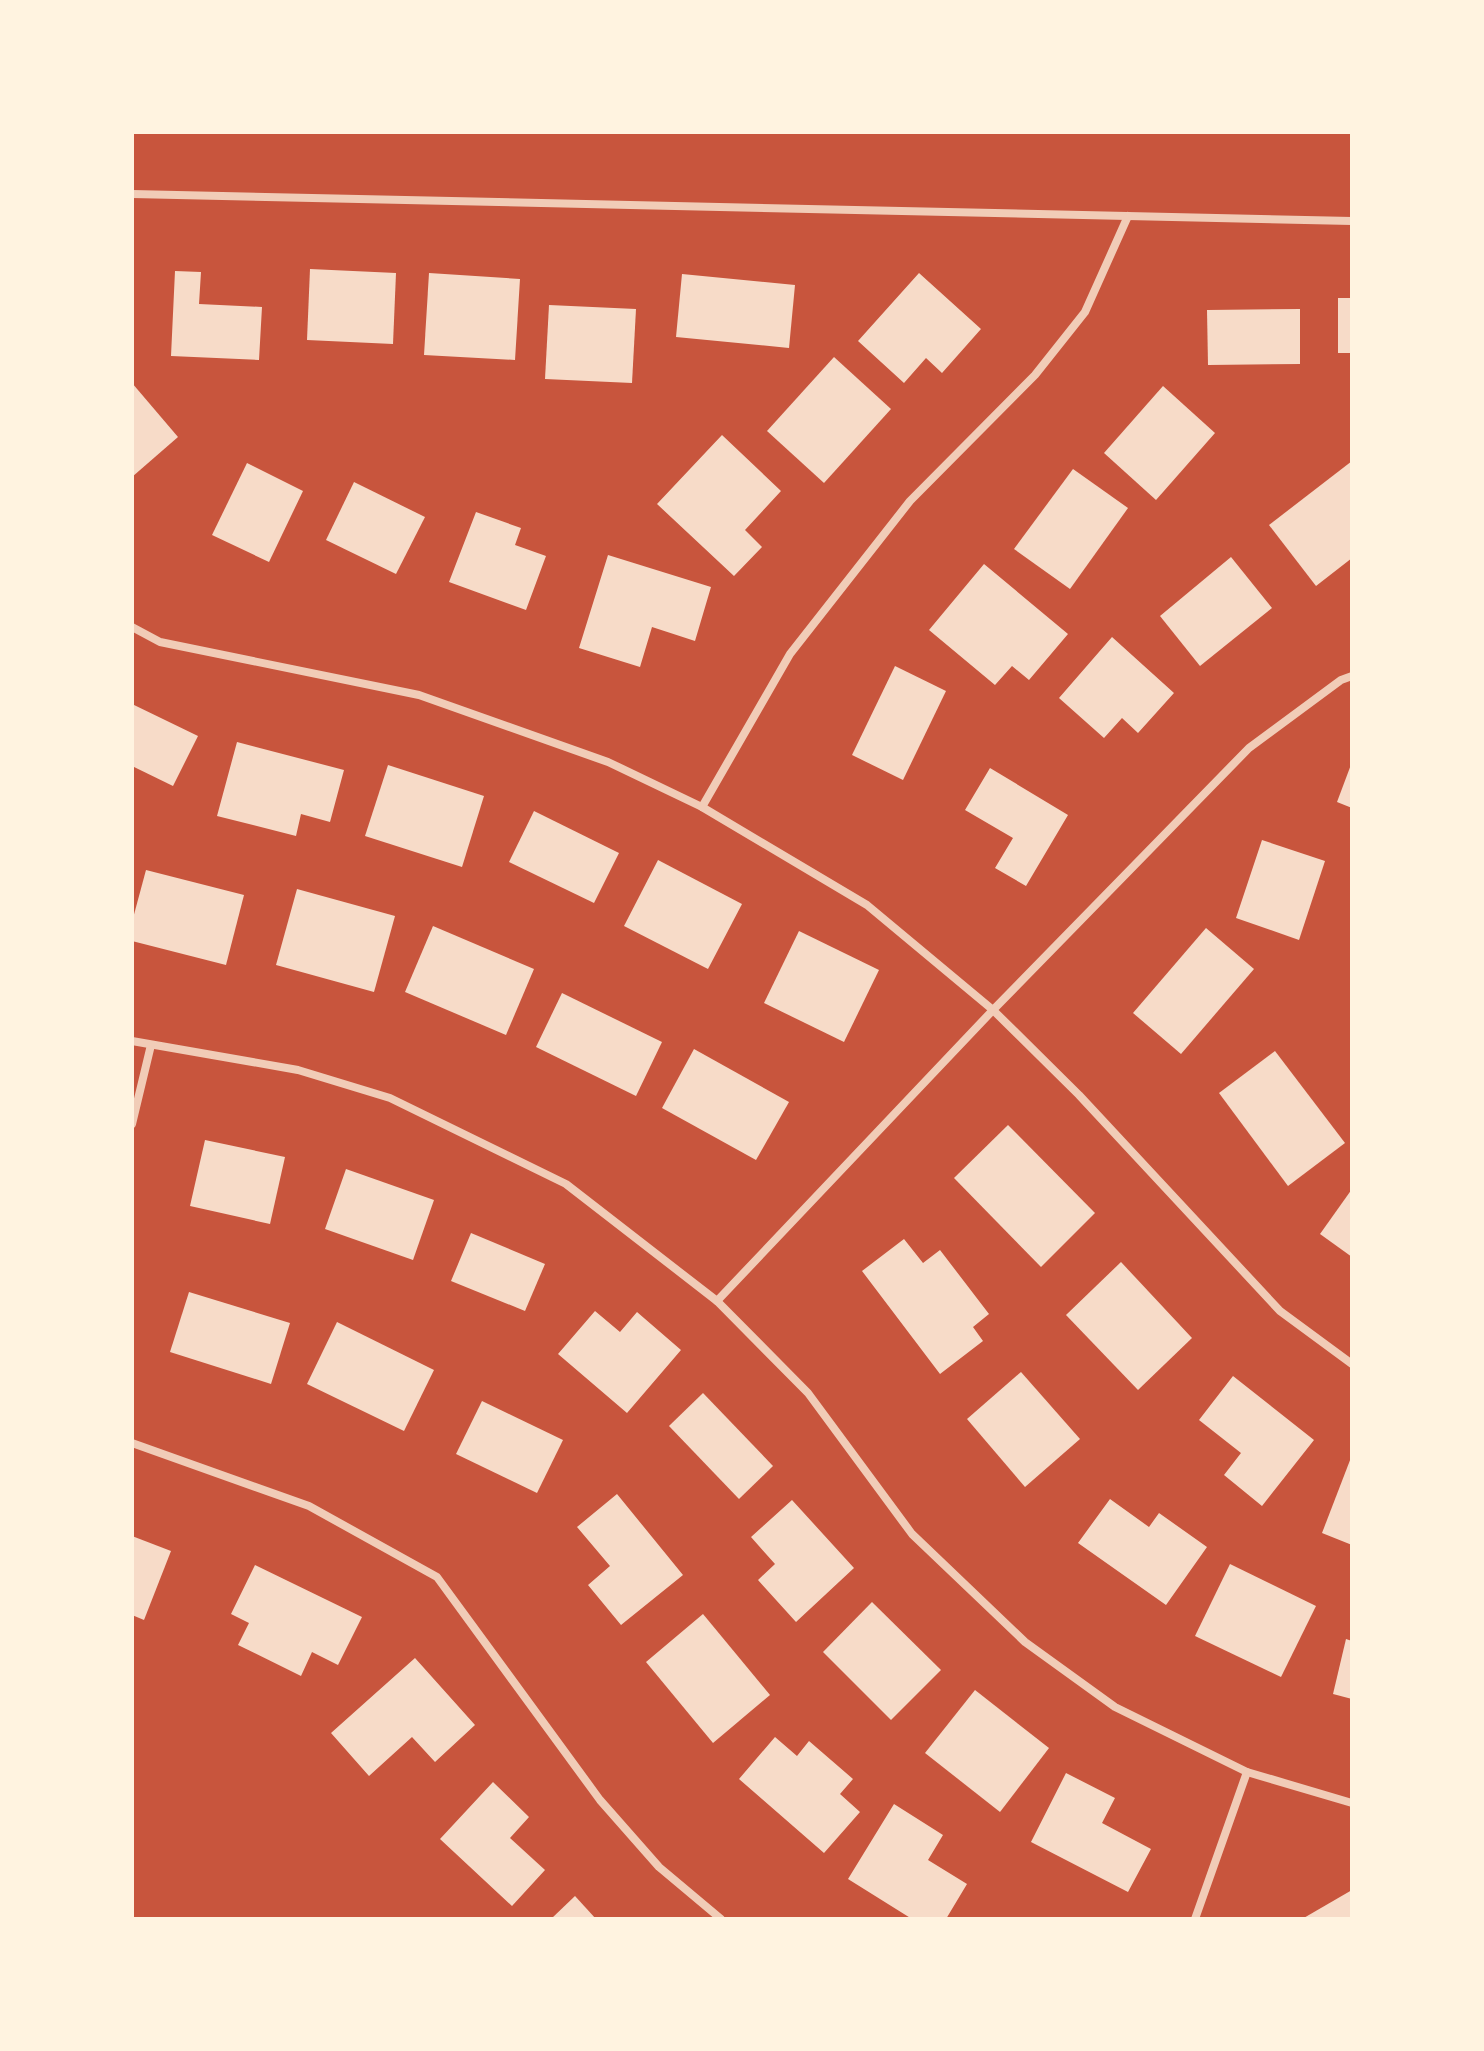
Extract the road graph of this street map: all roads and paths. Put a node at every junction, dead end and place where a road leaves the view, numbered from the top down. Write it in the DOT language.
graph roads {
  1 [pos="132,194"];
  2 [pos="1128,216"];
  3 [pos="1352,221"];
  4 [pos="132,627"];
  5 [pos="1352,676"];
  6 [pos="702,807"];
  7 [pos="993,1010"];
  8 [pos="132,1041"];
  9 [pos="151,1045"];
  10 [pos="132,1124"];
  11 [pos="717,1301"];
  12 [pos="1352,1364"];
  13 [pos="132,1443"];
  14 [pos="1247,1772"];
  15 [pos="1352,1803"];
  16 [pos="721,1919"];
  17 [pos="1195,1919"];
  1 -- 2 [label="street"];
  2 -- 3 [label="street"];
  2 -- 6 [label="street"];
  4 -- 6 [label="street"];
  5 -- 7 [label="street"];
  6 -- 7 [label="street"];
  7 -- 11 [label="street"];
  7 -- 12 [label="street"];
  8 -- 9 [label="street"];
  9 -- 10 [label="street"];
  9 -- 11 [label="street"];
  11 -- 14 [label="street"];
  13 -- 16 [label="street"];
  14 -- 15 [label="street"];
  14 -- 17 [label="street"];
}
